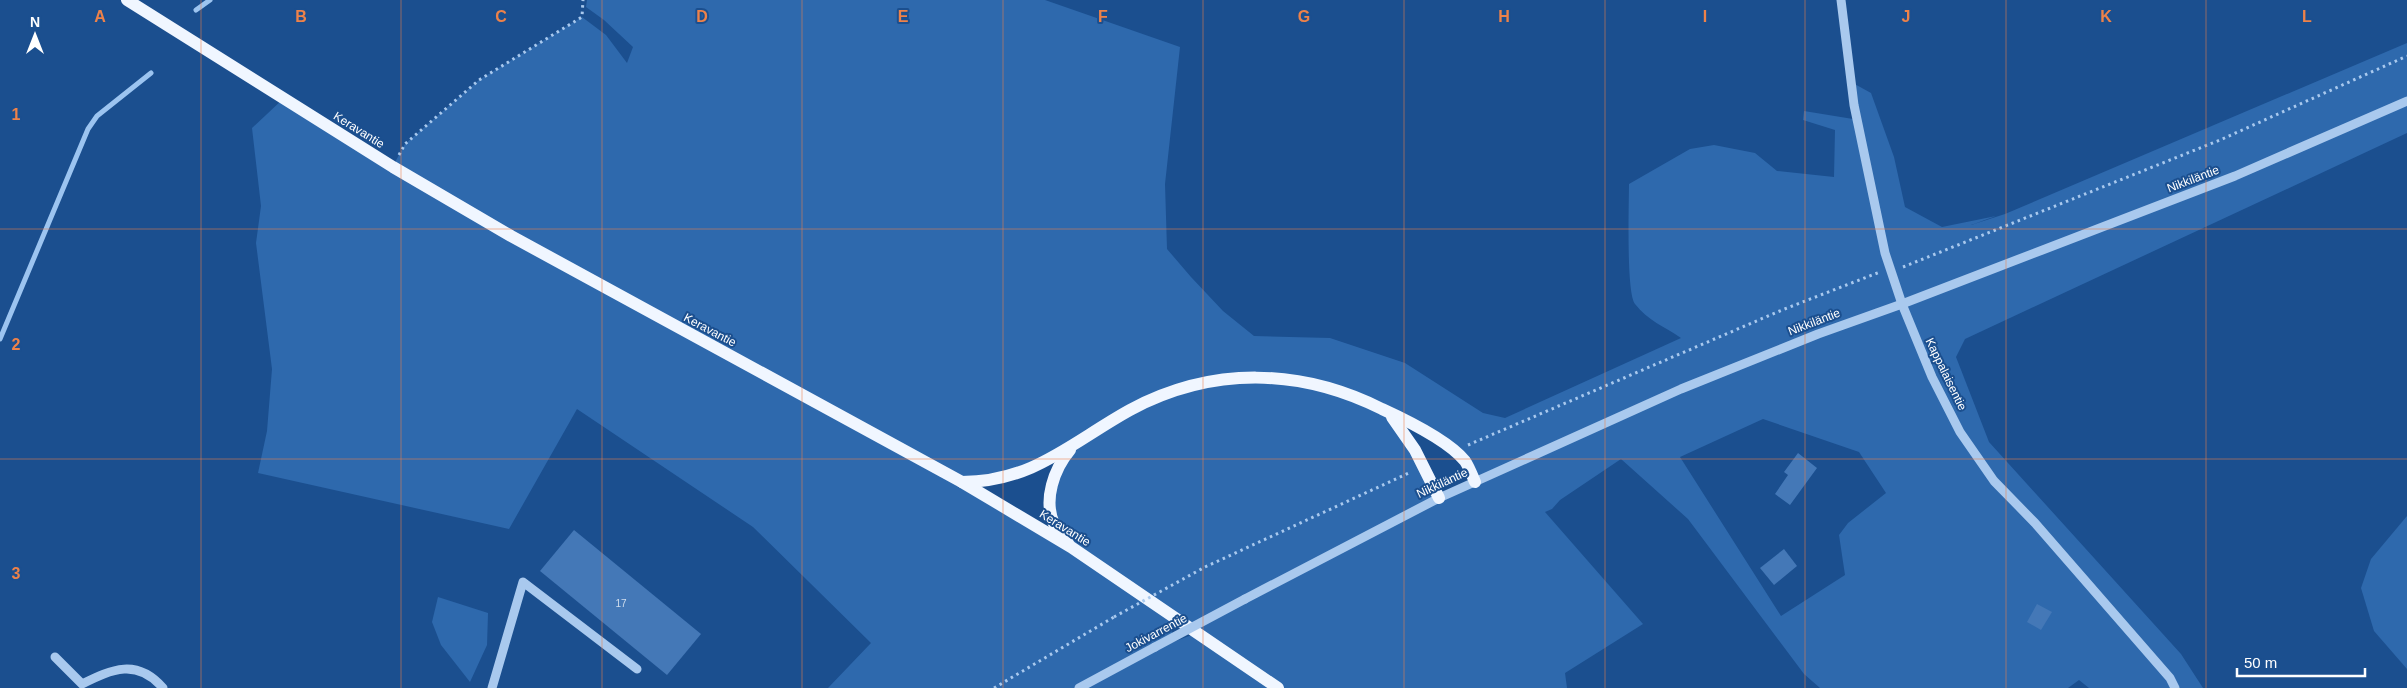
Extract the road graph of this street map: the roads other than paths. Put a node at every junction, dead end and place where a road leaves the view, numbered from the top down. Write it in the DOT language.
graph roads {
  1 [pos="126,0"];
  2 [pos="1841,0"];
  3 [pos="2407,101"];
  4 [pos="1902,304"];
  5 [pos="1387,411"];
  6 [pos="1074,445"];
  7 [pos="962,482"];
  8 [pos="1475,482"];
  9 [pos="1439,498"];
  10 [pos="1071,547"];
  11 [pos="1245,599"];
  12 [pos="55,657"];
  13 [pos="637,669"];
  14 [pos="162,688"];
  15 [pos="492,688"];
  16 [pos="1079,688"];
  17 [pos="1278,688"];
  18 [pos="2175,688"];
  1 -- 7 [label="main road, Keravantie"];
  2 -- 4 [label="street, Kappalaisentie"];
  3 -- 4 [label="street, Nikkiläntie"];
  4 -- 8 [label="street, Nikkiläntie"];
  4 -- 18 [label="street, Kappalaisentie"];
  5 -- 6 [label="main road"];
  5 -- 8 [label="main road"];
  5 -- 9 [label="main road"];
  6 -- 7 [label="main road"];
  6 -- 10 [label="main road"];
  7 -- 10 [label="main road, Keravantie"];
  8 -- 9 [label="street, Nikkiläntie"];
  9 -- 11 [label="street, Nikkiläntie"];
  10 -- 17 [label="main road, Keravantie"];
  11 -- 16 [label="street, Jokivarrentie, bridge"];
  12 -- 14 [label="street"];
  13 -- 15 [label="street"];
}
